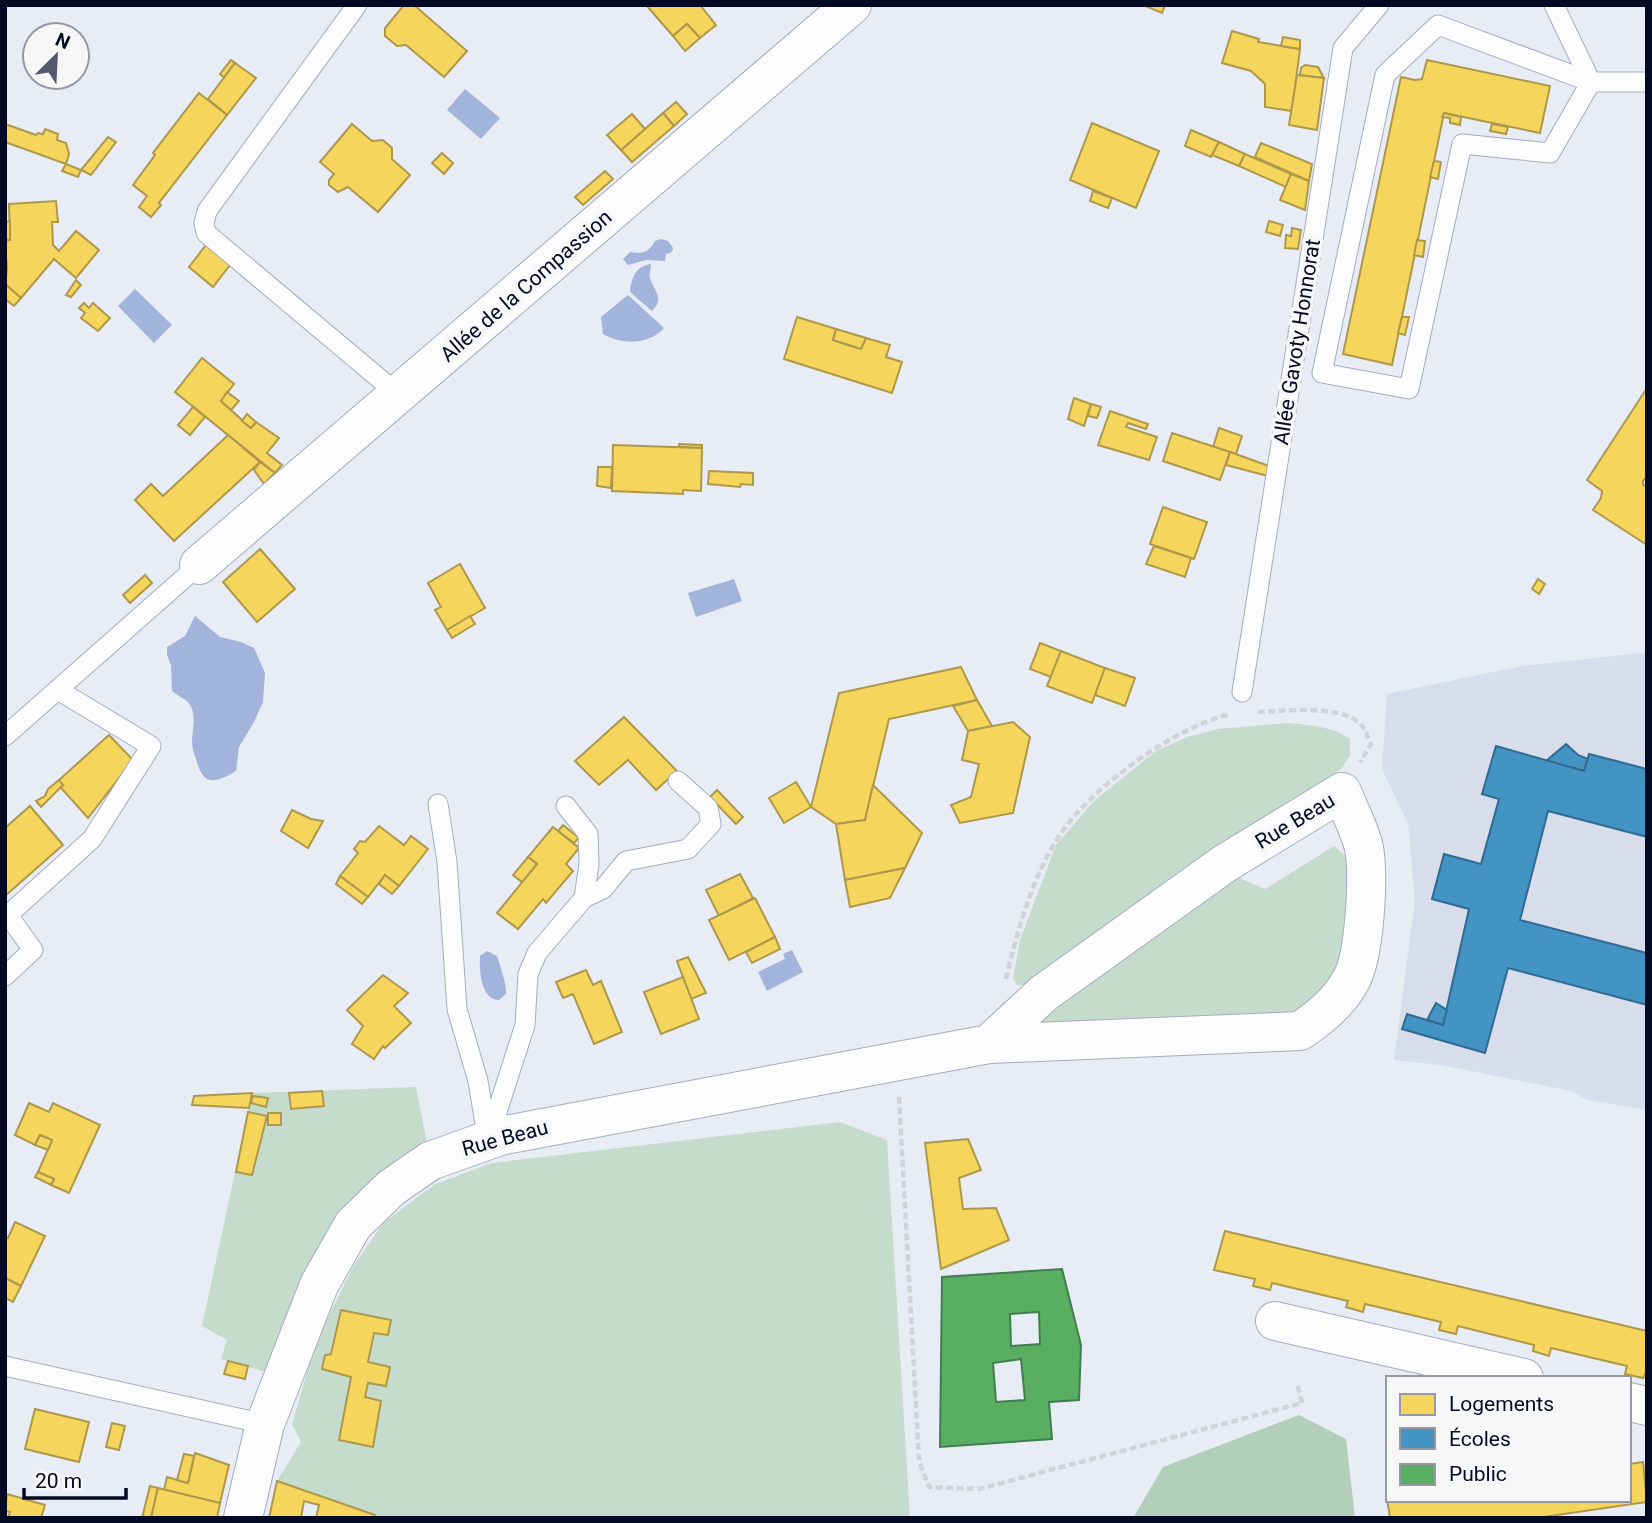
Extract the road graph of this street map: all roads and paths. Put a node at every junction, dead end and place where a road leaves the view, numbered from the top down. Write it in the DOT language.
graph roads {
  1 [pos="357,5"];
  2 [pos="852,5"];
  3 [pos="1379,5"];
  4 [pos="1554,5"];
  5 [pos="1591,82"];
  6 [pos="1647,82"];
  7 [pos="399,396"];
  8 [pos="199,565"];
  9 [pos="58,690"];
  10 [pos="1242,692"];
  11 [pos="1245,712"];
  12 [pos="1231,713"];
  13 [pos="5,736"];
  14 [pos="678,781"];
  15 [pos="1342,792"];
  16 [pos="438,804"];
  17 [pos="566,806"];
  18 [pos="584,898"];
  19 [pos="5,976"];
  20 [pos="1003,989"];
  21 [pos="989,1044"];
  22 [pos="897,1060"];
  23 [pos="488,1140"];
  24 [pos="1275,1321"];
  25 [pos="5,1366"];
  26 [pos="1515,1376"];
  27 [pos="1297,1383"];
  28 [pos="265,1424"];
  29 [pos="243,1518"];
  1 -- 7 [label="lane"];
  2 -- 7 [label="street, Allée de la Compassion"];
  3 -- 10 [label="lane, Allée Gavoty Honnorat"];
  4 -- 5 [label="lane"];
  5 -- 5 [label="lane"];
  5 -- 6 [label="lane"];
  7 -- 8 [label="street, Allée de la Compassion"];
  8 -- 9 [label="lane"];
  9 -- 13 [label="lane"];
  9 -- 19 [label="lane"];
  11 -- 15 [label="path"];
  12 -- 20 [label="path"];
  14 -- 18 [label="lane"];
  15 -- 21 [label="street, Rue Beau"];
  15 -- 21 [label="street, Rue Beau"];
  16 -- 23 [label="lane"];
  17 -- 18 [label="lane"];
  18 -- 23 [label="lane"];
  21 -- 22 [label="street, Rue Beau"];
  22 -- 23 [label="street, Rue Beau"];
  22 -- 27 [label="path"];
  23 -- 28 [label="street, Rue Beau"];
  24 -- 26 [label="street"];
  25 -- 28 [label="lane"];
  28 -- 29 [label="street, Rue Beau"];
}
